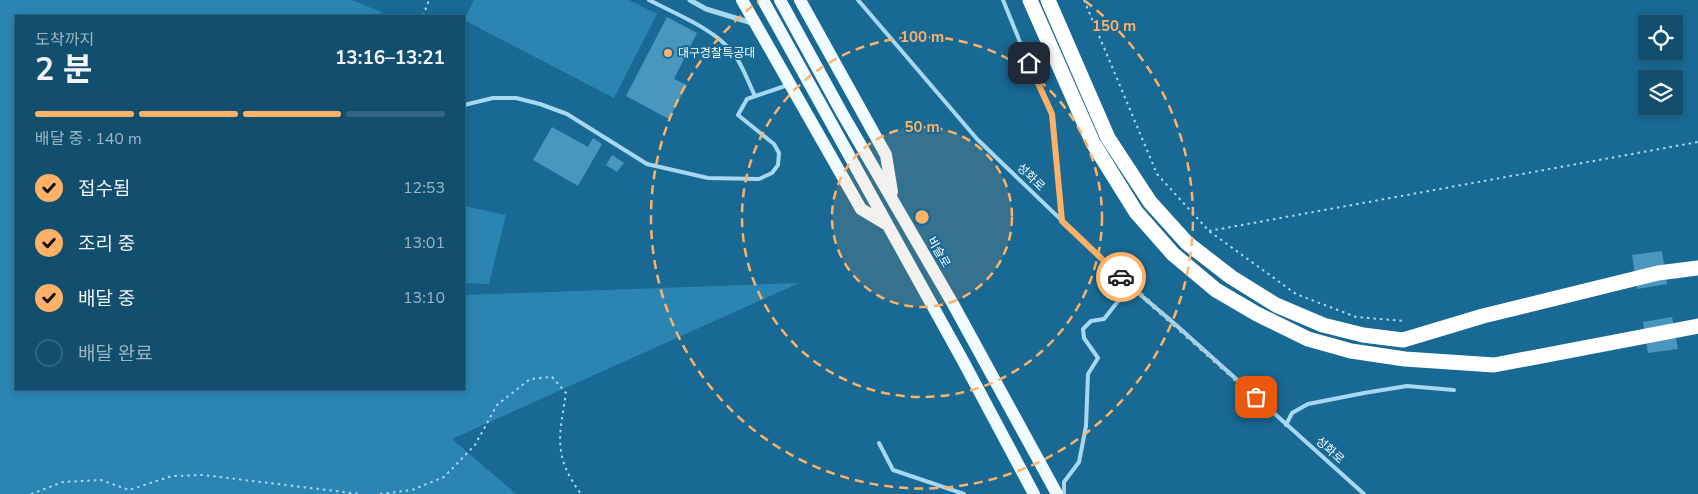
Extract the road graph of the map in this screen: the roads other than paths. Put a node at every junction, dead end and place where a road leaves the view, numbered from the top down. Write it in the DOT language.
graph roads {
  1 [pos="649,0"];
  2 [pos="690,0"];
  3 [pos="742,0"];
  4 [pos="763,0"];
  5 [pos="780,0"];
  6 [pos="800,0"];
  7 [pos="858,0"];
  8 [pos="1003,0"];
  9 [pos="1030,0"];
  10 [pos="1048,0"];
  11 [pos="755,24"];
  12 [pos="790,84"];
  13 [pos="755,96"];
  14 [pos="465,105"];
  15 [pos="893,199"];
  16 [pos="1062,221"];
  17 [pos="888,226"];
  18 [pos="1698,268"];
  19 [pos="1130,286"];
  20 [pos="1698,326"];
  21 [pos="1454,390"];
  22 [pos="1286,425"];
  23 [pos="879,443"];
  24 [pos="964,494"];
  25 [pos="1034,494"];
  26 [pos="1057,494"];
  27 [pos="1064,494"];
  28 [pos="1364,494"];
  1 -- 13 [label="lane"];
  2 -- 11 [label="street"];
  3 -- 11 [label="main road"];
  4 -- 17 [label="main road"];
  5 -- 15 [label="main road, 비슬로"];
  6 -- 15 [label="main road"];
  7 -- 16 [label="lane, 성화로"];
  8 -- 16 [label="lane"];
  9 -- 20 [label="highway"];
  10 -- 18 [label="highway"];
  11 -- 12 [label="main road"];
  12 -- 13 [label="lane"];
  12 -- 17 [label="main road"];
  13 -- 14 [label="lane"];
  15 -- 26 [label="main road, 비슬로"];
  16 -- 19 [label="lane, 성화로"];
  17 -- 25 [label="main road"];
  19 -- 22 [label="lane, 성화로"];
  19 -- 27 [label="lane"];
  21 -- 22 [label="lane"];
  22 -- 28 [label="lane, 성화로"];
  23 -- 24 [label="lane"];
}
